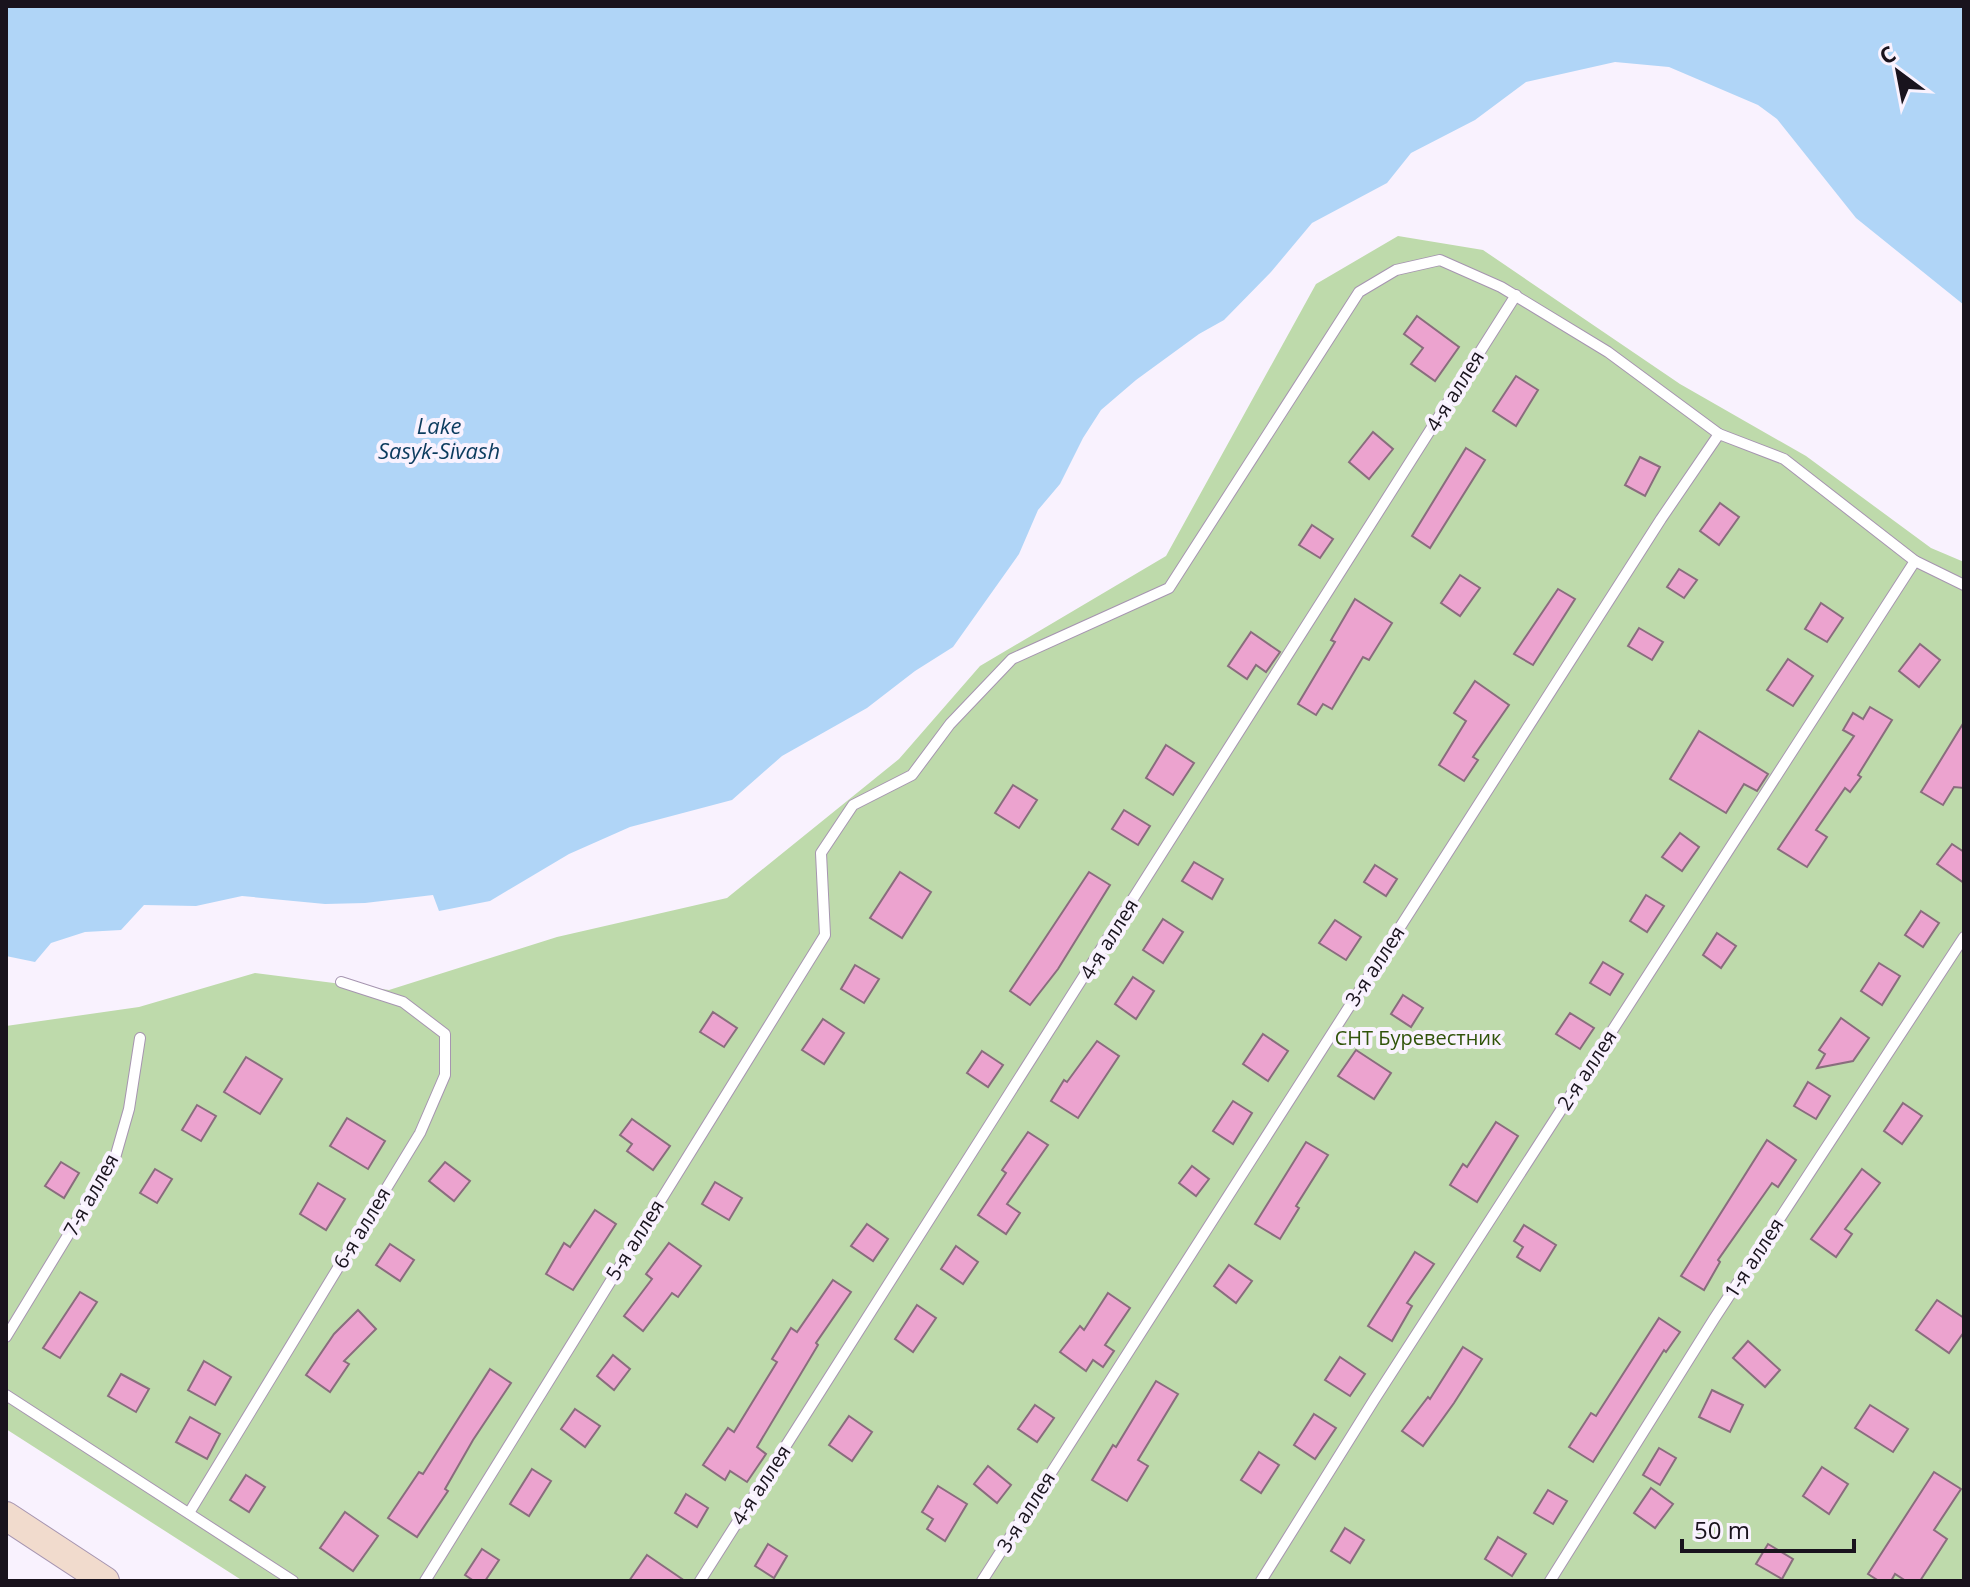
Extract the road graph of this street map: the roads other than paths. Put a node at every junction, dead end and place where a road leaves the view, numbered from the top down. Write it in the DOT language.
graph roads {
  1 [pos="1516,295"];
  2 [pos="1719,434"];
  3 [pos="1915,561"];
  4 [pos="1964,585"];
  5 [pos="1964,937"];
  6 [pos="341,982"];
  7 [pos="140,1038"];
  8 [pos="6,1337"];
  9 [pos="6,1395"];
  10 [pos="189,1513"];
  11 [pos="6,1516"];
  12 [pos="105,1581"];
  13 [pos="293,1581"];
  14 [pos="425,1581"];
  15 [pos="700,1581"];
  16 [pos="982,1581"];
  17 [pos="1261,1581"];
  18 [pos="1550,1581"];
  1 -- 2 [label="lane, 5-я аллея"];
  1 -- 14 [label="lane, 5-я аллея"];
  1 -- 15 [label="lane, 4-я аллея"];
  2 -- 3 [label="lane, 5-я аллея"];
  2 -- 16 [label="lane, 3-я аллея"];
  3 -- 4 [label="lane, 5-я аллея"];
  3 -- 17 [label="lane, 2-я аллея"];
  5 -- 18 [label="lane, 1-я аллея"];
  6 -- 10 [label="lane, 6-я аллея"];
  7 -- 8 [label="lane, 7-я аллея"];
  9 -- 10 [label="lane"];
  10 -- 13 [label="lane"];
  11 -- 12 [label="main road"];
}
